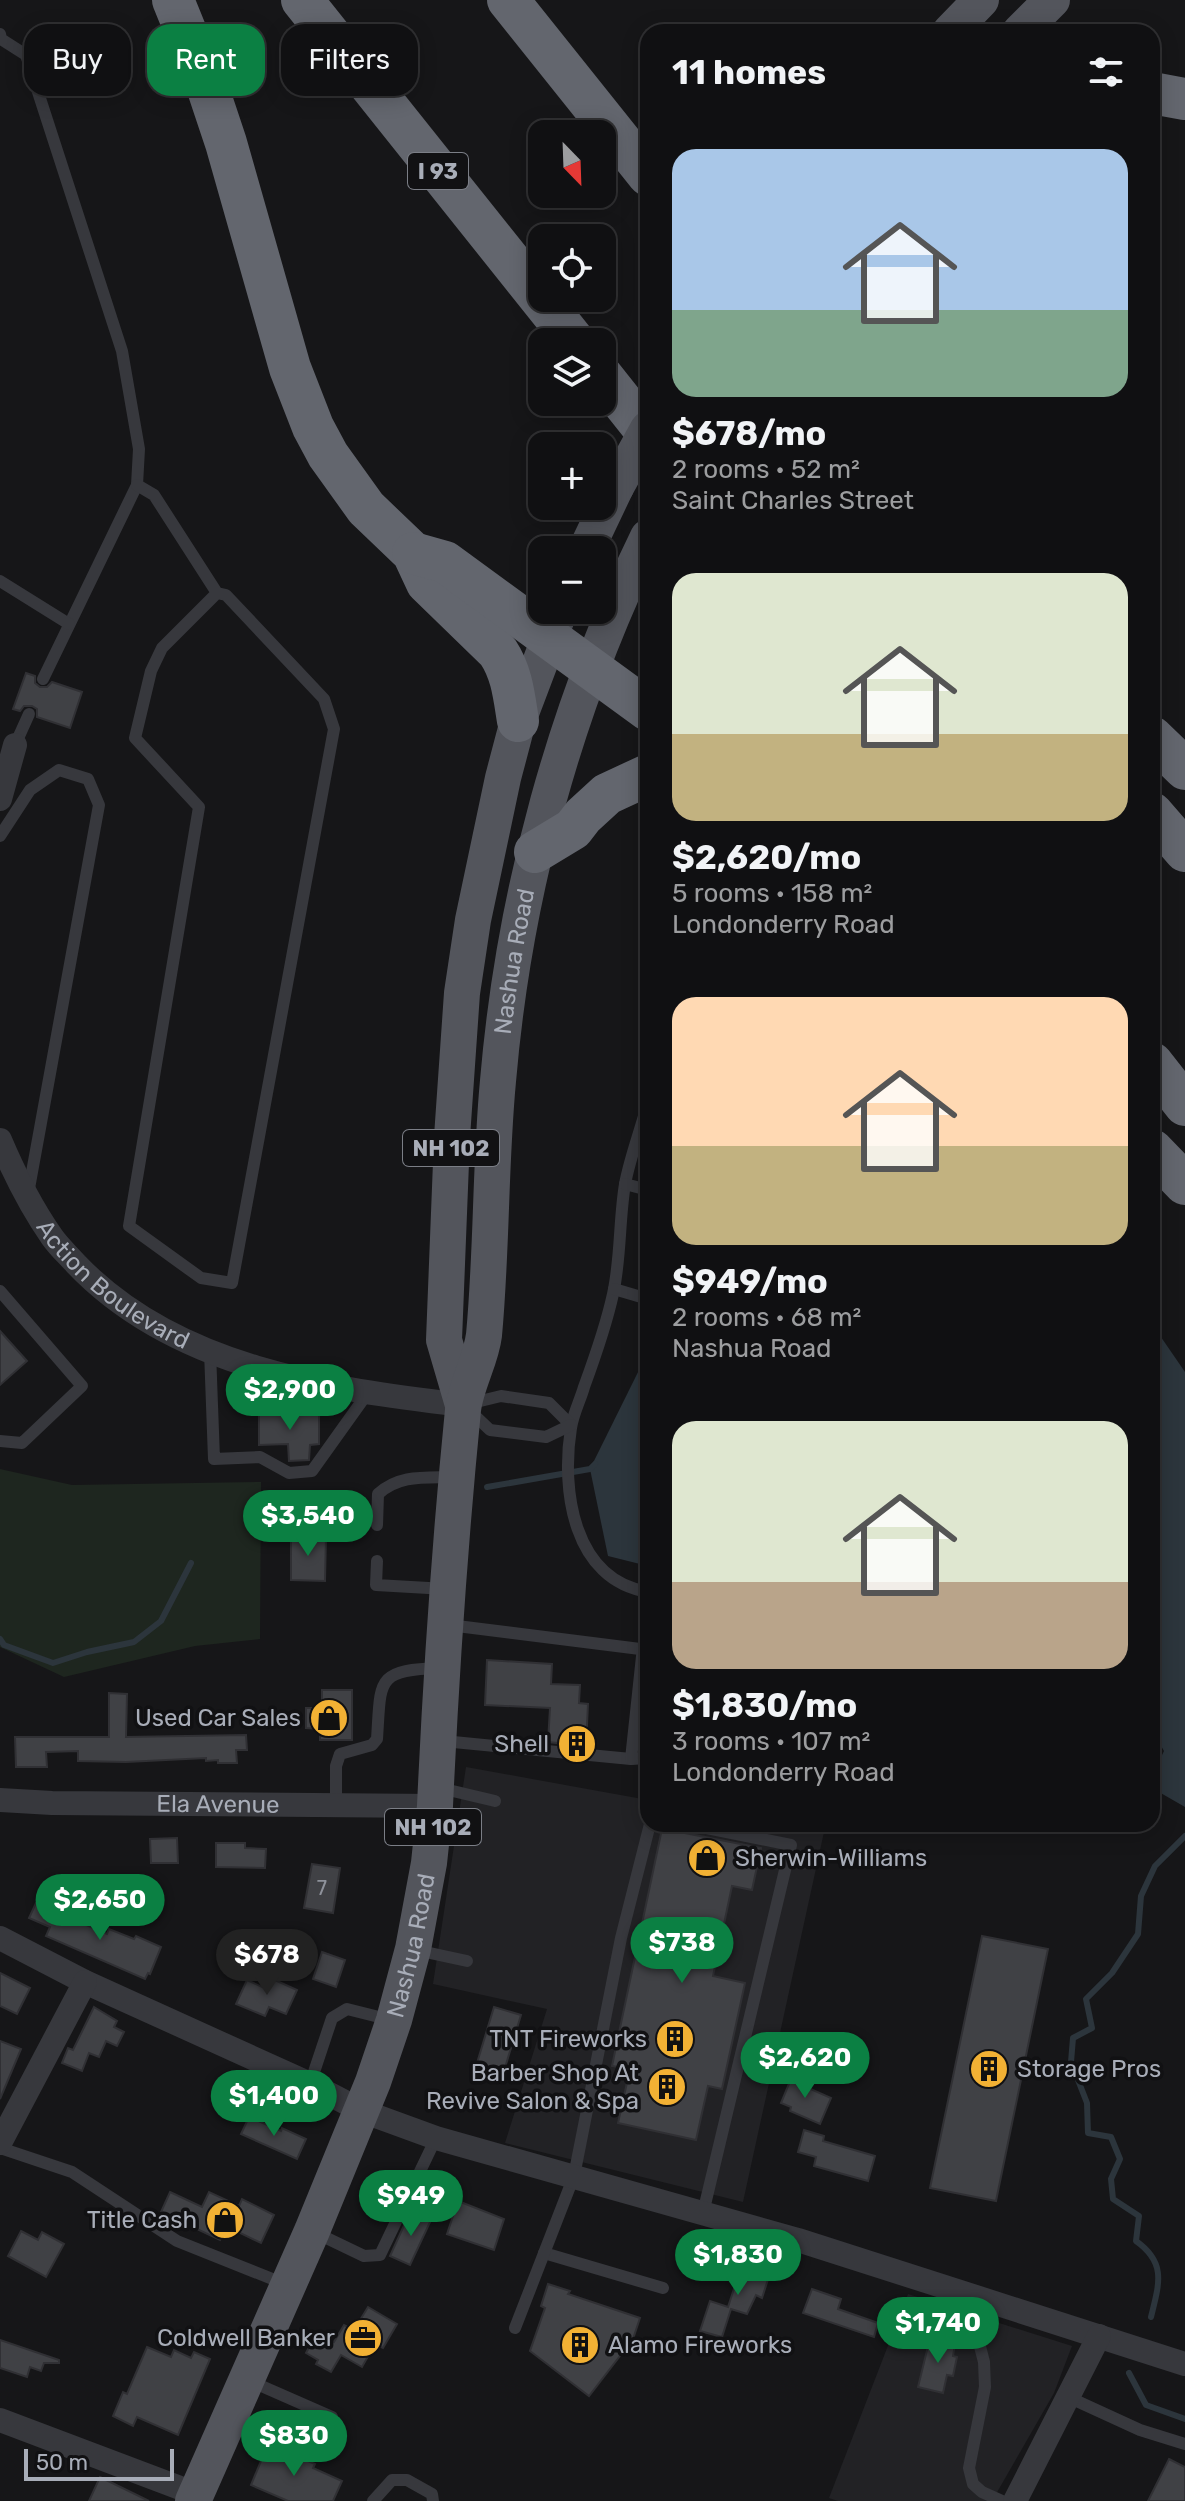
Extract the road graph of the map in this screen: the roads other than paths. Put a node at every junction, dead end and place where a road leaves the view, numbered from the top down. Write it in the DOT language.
graph roads {
  1 [pos="173,0"];
  2 [pos="302,0"];
  3 [pos="508,0"];
  4 [pos="981,0"];
  5 [pos="1052,0"];
  6 [pos="958,24"];
  7 [pos="1028,24"];
  8 [pos="0,34"];
  9 [pos="564,68"];
  10 [pos="1160,94"];
  11 [pos="1185,99"];
  12 [pos="640,147"];
  13 [pos="640,165"];
  14 [pos="564,328"];
  15 [pos="616,393"];
  16 [pos="640,422"];
  17 [pos="640,446"];
  18 [pos="137,485"];
  19 [pos="593,536"];
  20 [pos="413,553"];
  21 [pos="640,555"];
  22 [pos="0,581"];
  23 [pos="217,593"];
  24 [pos="528,609"];
  25 [pos="69,624"];
  26 [pos="554,624"];
  27 [pos="590,668"];
  28 [pos="43,679"];
  29 [pos="640,704"];
  30 [pos="29,714"];
  31 [pos="518,721"];
  32 [pos="15,745"];
  33 [pos="1160,745"];
  34 [pos="1185,769"];
  35 [pos="640,779"];
  36 [pos="0,799"];
  37 [pos="1160,822"];
  38 [pos="0,836"];
  39 [pos="1185,851"];
  40 [pos="535,852"];
  41 [pos="1160,1073"];
  42 [pos="1185,1105"];
  43 [pos="640,1131"];
  44 [pos="2,1150"];
  45 [pos="1160,1158"];
  46 [pos="625,1184"];
  47 [pos="1185,1184"];
  48 [pos="640,1188"];
  49 [pos="27,1197"];
  50 [pos="614,1289"];
  51 [pos="0,1291"];
  52 [pos="640,1297"];
  53 [pos="210,1351"];
  54 [pos="367,1394"];
  55 [pos="463,1405"];
  56 [pos="571,1425"];
  57 [pos="0,1441"];
  58 [pos="458,1477"];
  59 [pos="377,1525"];
  60 [pos="377,1561"];
  61 [pos="449,1589"];
  62 [pos="640,1589"];
  63 [pos="446,1624"];
  64 [pos="640,1647"];
  65 [pos="443,1668"];
  66 [pos="640,1688"];
  67 [pos="440,1741"];
  68 [pos="640,1758"];
  69 [pos="631,1759"];
  70 [pos="436,1797"];
  71 [pos="0,1800"];
  72 [pos="495,1801"];
  73 [pos="336,1804"];
  74 [pos="648,1832"];
  75 [pos="727,1832"];
  76 [pos="0,1938"];
  77 [pos="413,1949"];
  78 [pos="467,1961"];
  79 [pos="85,1982"];
  80 [pos="394,2020"];
  81 [pos="310,2084"];
  82 [pos="362,2111"];
  83 [pos="436,2138"];
  84 [pos="0,2146"];
  85 [pos="574,2176"];
  86 [pos="703,2213"];
  87 [pos="312,2231"];
  88 [pos="544,2253"];
  89 [pos="288,2285"];
  90 [pos="663,2288"];
  91 [pos="978,2296"];
  92 [pos="515,2328"];
  93 [pos="1099,2336"];
  94 [pos="1185,2364"];
  95 [pos="247,2380"];
  96 [pos="1068,2397"];
  97 [pos="332,2417"];
  98 [pos="0,2420"];
  99 [pos="1185,2444"];
  100 [pos="194,2498"];
  101 [pos="373,2501"];
  102 [pos="433,2501"];
  103 [pos="1002,2501"];
  104 [pos="1015,2501"];
  1 -- 20 [label="highway"];
  2 -- 14 [label="highway, I 93"];
  3 -- 9 [label="highway"];
  4 -- 6 [label="main road"];
  5 -- 7 [label="main road"];
  8 -- 18 [label="lane"];
  9 -- 12 [label="highway"];
  9 -- 13 [label="highway"];
  10 -- 11 [label="highway"];
  15 -- 16 [label="highway"];
  17 -- 19 [label="main road, bridge"];
  18 -- 23 [label="lane"];
  18 -- 25 [label="lane"];
  20 -- 24 [label="highway"];
  20 -- 31 [label="highway"];
  21 -- 27 [label="main road, Nashua Road / NH 102"];
  22 -- 25 [label="lane"];
  23 -- 23 [label="lane"];
  25 -- 28 [label="lane"];
  26 -- 27 [label="highway"];
  26 -- 31 [label="main road, Nashua Road / NH 102"];
  27 -- 29 [label="highway"];
  27 -- 40 [label="main road, Nashua Road / NH 102"];
  30 -- 32 [label="lane"];
  31 -- 55 [label="main road, Nashua Road / NH 102"];
  32 -- 36 [label="street"];
  33 -- 34 [label="highway"];
  35 -- 40 [label="highway"];
  37 -- 39 [label="highway"];
  38 -- 49 [label="lane"];
  40 -- 55 [label="main road, Nashua Road / NH 102"];
  41 -- 42 [label="highway"];
  43 -- 46 [label="lane"];
  44 -- 49 [label="street, Action Boulevard"];
  45 -- 47 [label="highway"];
  46 -- 48 [label="lane"];
  46 -- 50 [label="lane"];
  49 -- 53 [label="street, Action Boulevard"];
  50 -- 52 [label="lane"];
  50 -- 56 [label="lane"];
  51 -- 57 [label="lane"];
  53 -- 54 [label="street, Action Boulevard"];
  53 -- 54 [label="lane"];
  54 -- 55 [label="street, Action Boulevard"];
  55 -- 56 [label="lane"];
  55 -- 56 [label="lane"];
  55 -- 58 [label="main road, Nashua Road / NH 102"];
  56 -- 62 [label="lane"];
  58 -- 59 [label="lane"];
  58 -- 61 [label="main road, Nashua Road / NH 102"];
  60 -- 61 [label="lane"];
  61 -- 63 [label="main road, Nashua Road / NH 102"];
  63 -- 64 [label="lane"];
  63 -- 65 [label="main road, Nashua Road / NH 102"];
  65 -- 67 [label="main road, Nashua Road / NH 102"];
  65 -- 73 [label="lane"];
  66 -- 69 [label="lane"];
  67 -- 69 [label="lane"];
  67 -- 70 [label="main road, Nashua Road / NH 102"];
  68 -- 69 [label="lane"];
  70 -- 72 [label="lane"];
  70 -- 73 [label="street, Ela Avenue"];
  70 -- 77 [label="main road, Nashua Road / NH 102"];
  71 -- 73 [label="street, Ela Avenue"];
  74 -- 85 [label="lane"];
  75 -- 86 [label="lane"];
  76 -- 79 [label="street"];
  77 -- 78 [label="lane"];
  77 -- 80 [label="main road, Nashua Road / NH 102"];
  79 -- 81 [label="street"];
  79 -- 84 [label="street"];
  80 -- 81 [label="lane"];
  80 -- 82 [label="main road, Nashua Road / NH 102"];
  81 -- 82 [label="street"];
  82 -- 83 [label="street"];
  82 -- 87 [label="main road, Nashua Road / NH 102"];
  83 -- 85 [label="street"];
  83 -- 87 [label="lane"];
  84 -- 89 [label="lane"];
  85 -- 86 [label="street"];
  85 -- 88 [label="lane"];
  86 -- 91 [label="street"];
  87 -- 89 [label="main road, NH 102"];
  88 -- 90 [label="lane"];
  88 -- 92 [label="lane"];
  89 -- 95 [label="main road, NH 102"];
  91 -- 93 [label="street"];
  91 -- 103 [label="lane"];
  93 -- 94 [label="street"];
  93 -- 96 [label="street"];
  95 -- 97 [label="lane"];
  95 -- 100 [label="main road, NH 102"];
  96 -- 99 [label="lane"];
  96 -- 104 [label="street"];
  98 -- 100 [label="street"];
  101 -- 102 [label="lane"];
}
